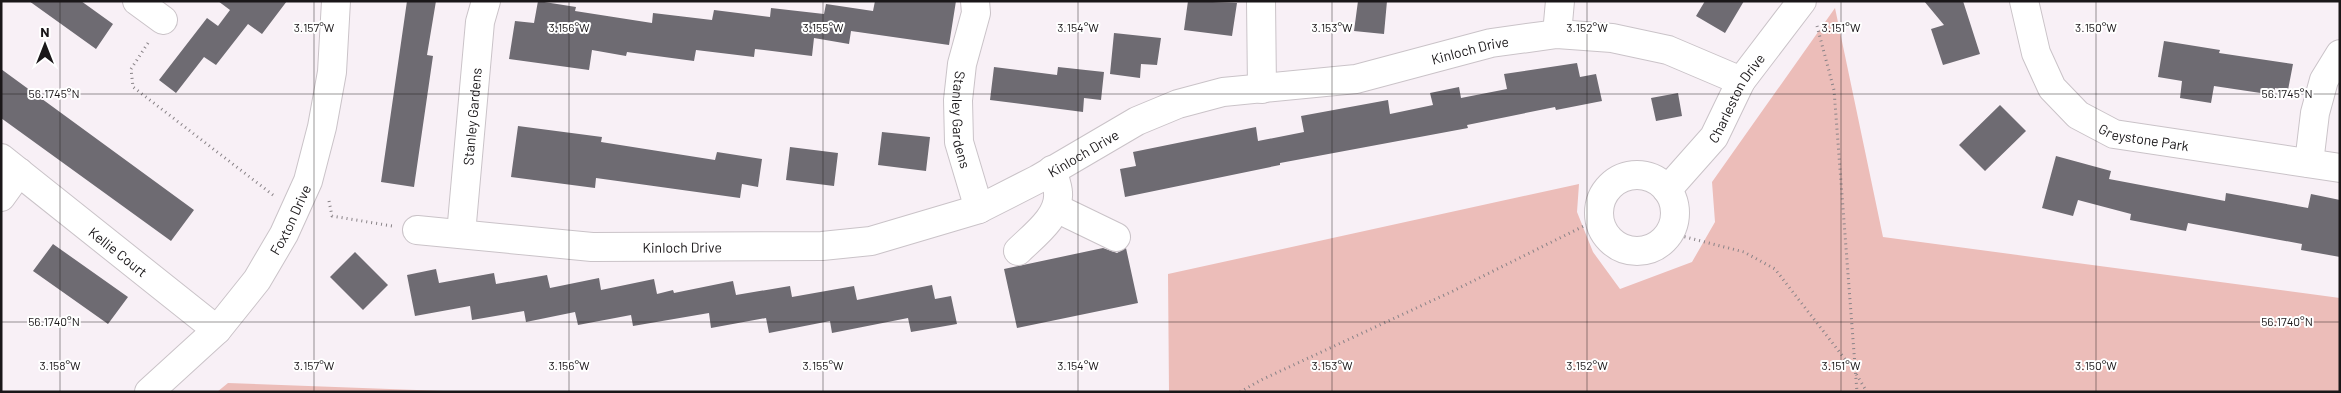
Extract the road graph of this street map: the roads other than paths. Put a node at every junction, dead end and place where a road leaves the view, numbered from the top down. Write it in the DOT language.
graph roads {
  1 [pos="137,1"];
  2 [pos="336,1"];
  3 [pos="486,1"];
  4 [pos="975,1"];
  5 [pos="1261,1"];
  6 [pos="1560,1"];
  7 [pos="2024,1"];
  8 [pos="1809,10"];
  9 [pos="163,20"];
  10 [pos="1558,34"];
  11 [pos="2340,54"];
  12 [pos="1741,81"];
  13 [pos="1262,89"];
  14 [pos="2308,164"];
  15 [pos="10,165"];
  16 [pos="2340,168"];
  17 [pos="1052,170"];
  18 [pos="1667,190"];
  19 [pos="1,196"];
  20 [pos="1056,208"];
  21 [pos="979,209"];
  22 [pos="417,230"];
  23 [pos="461,234"];
  24 [pos="1116,237"];
  25 [pos="1018,251"];
  26 [pos="217,330"];
  27 [pos="149,392"];
  1 -- 9 [label="street"];
  2 -- 26 [label="street, Foxton Drive"];
  3 -- 23 [label="street, Stanley Gardens"];
  4 -- 21 [label="street, Stanley Gardens"];
  5 -- 13 [label="street"];
  6 -- 10 [label="street"];
  7 -- 14 [label="street, Greystone Park"];
  8 -- 12 [label="street, Charleston Drive"];
  10 -- 12 [label="street, Kinloch Drive"];
  10 -- 13 [label="street, Kinloch Drive"];
  11 -- 14 [label="street"];
  12 -- 18 [label="street, Charleston Drive"];
  13 -- 17 [label="street, Kinloch Drive"];
  14 -- 16 [label="street, Greystone Park"];
  15 -- 19 [label="street, Kellie Court"];
  15 -- 26 [label="street, Kellie Court"];
  17 -- 20 [label="street"];
  17 -- 21 [label="street, Kinloch Drive"];
  18 -- 18 [label="street"];
  20 -- 24 [label="street"];
  20 -- 25 [label="street"];
  21 -- 23 [label="street, Kinloch Drive"];
  22 -- 23 [label="street, Kinloch Drive"];
  26 -- 27 [label="street, Foxton Drive"];
}
